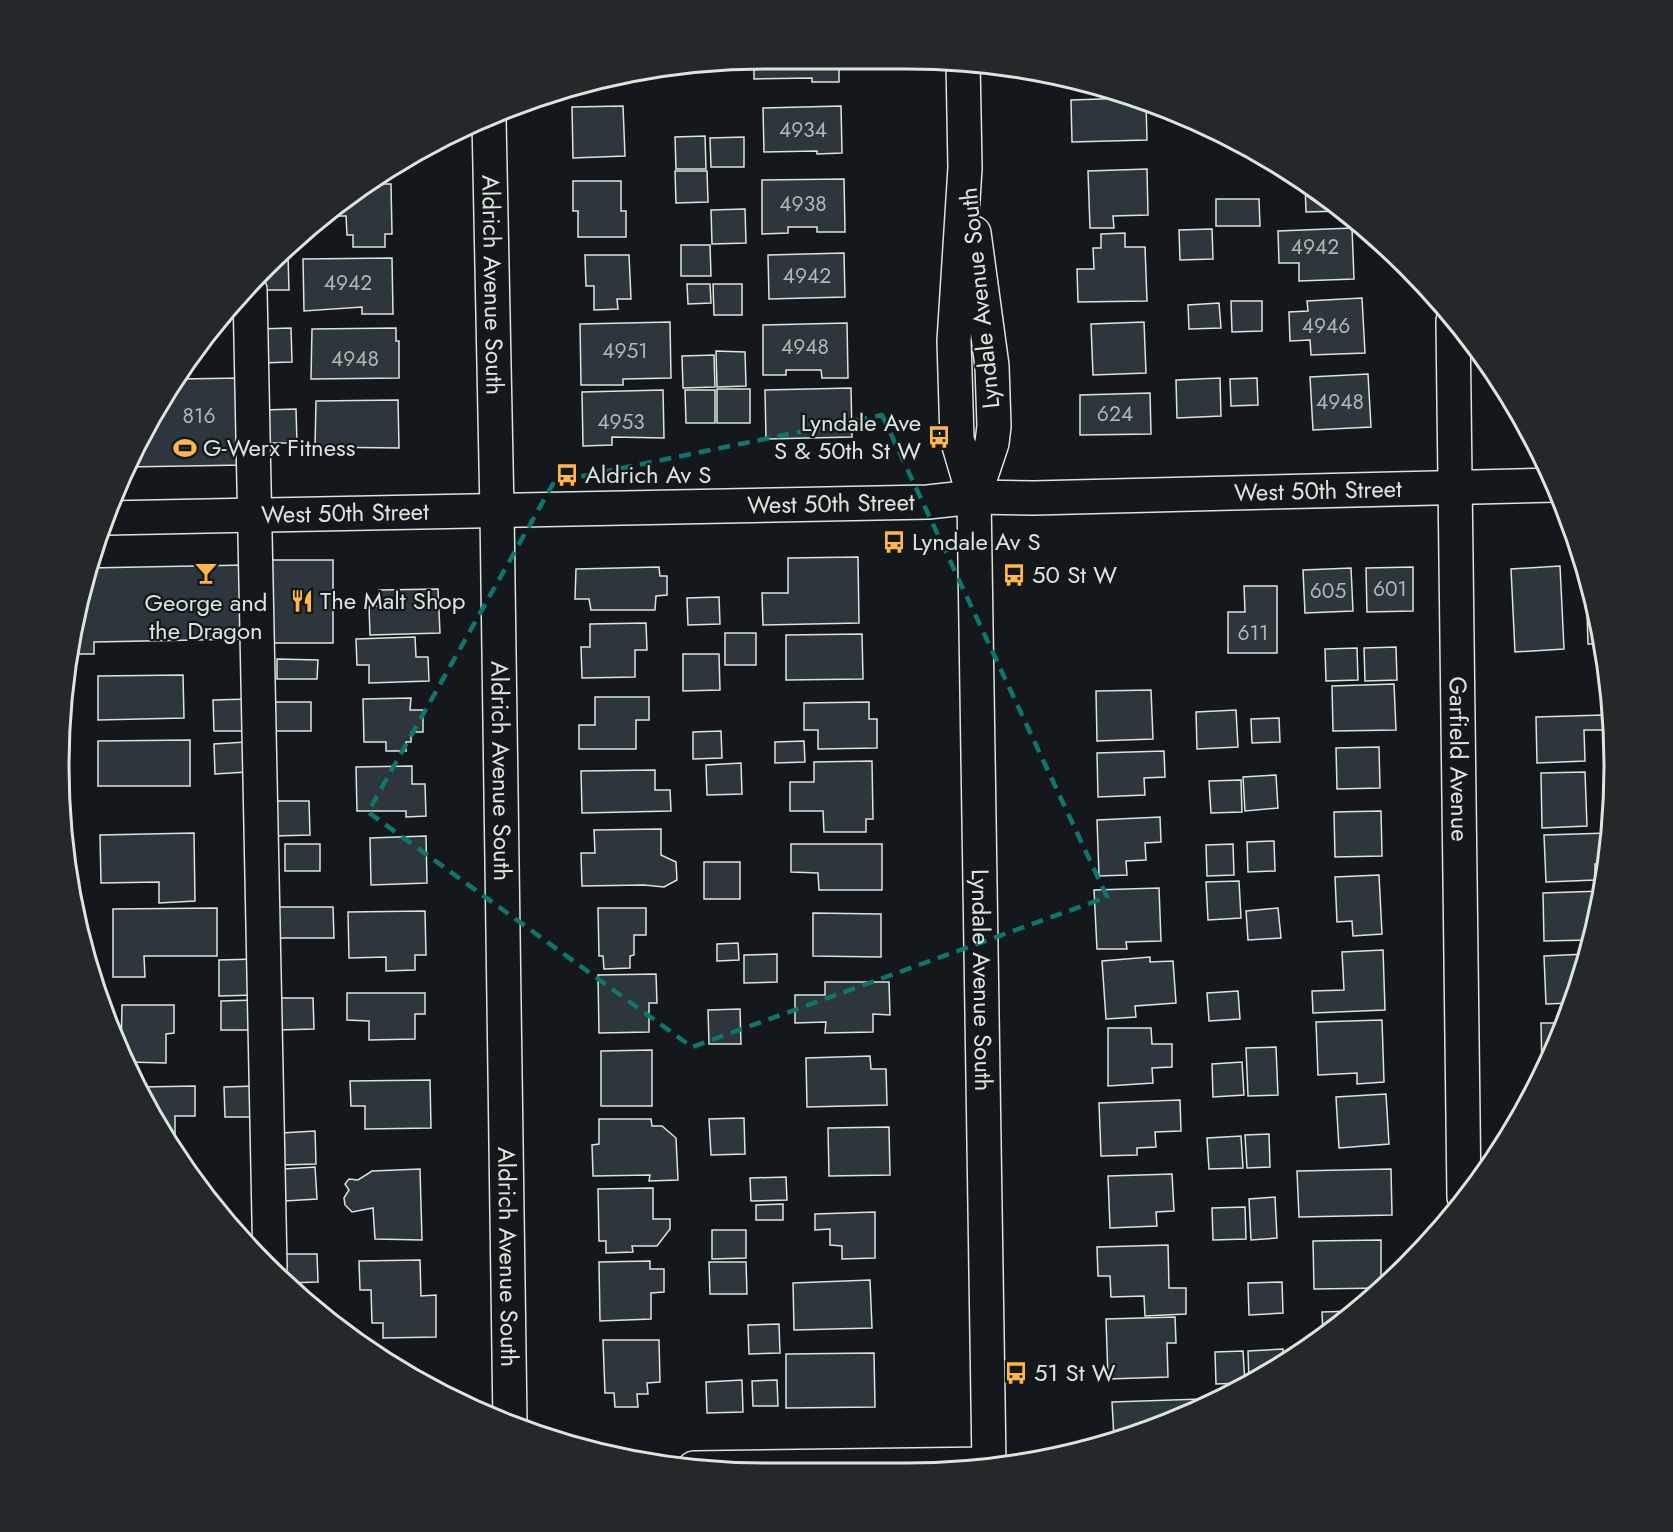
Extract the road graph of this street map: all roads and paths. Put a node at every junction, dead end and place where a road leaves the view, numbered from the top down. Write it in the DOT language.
graph roads {
  1 [pos="963,71"];
  2 [pos="489,127"];
  3 [pos="250,297"];
  4 [pos="1453,334"];
  5 [pos="1545,485"];
  6 [pos="1456,487"];
  7 [pos="974,497"];
  8 [pos="497,512"];
  9 [pos="255,514"];
  10 [pos="115,519"];
  11 [pos="1464,1185"];
  12 [pos="270,1256"];
  13 [pos="510,1414"];
  14 [pos="989,1458"];
  1 -- 7 [label="street, Lyndale Avenue South"];
  2 -- 8 [label="street, Aldrich Avenue South"];
  3 -- 9 [label="street"];
  4 -- 6 [label="street, Garfield Avenue"];
  5 -- 6 [label="street, West 50th Street"];
  6 -- 7 [label="street, West 50th Street"];
  6 -- 11 [label="street, Garfield Avenue"];
  7 -- 8 [label="street, West 50th Street"];
  7 -- 14 [label="street, Lyndale Avenue South"];
  8 -- 9 [label="street, West 50th Street"];
  8 -- 13 [label="street, Aldrich Avenue South"];
  9 -- 10 [label="street, West 50th Street"];
  9 -- 12 [label="street"];
}
